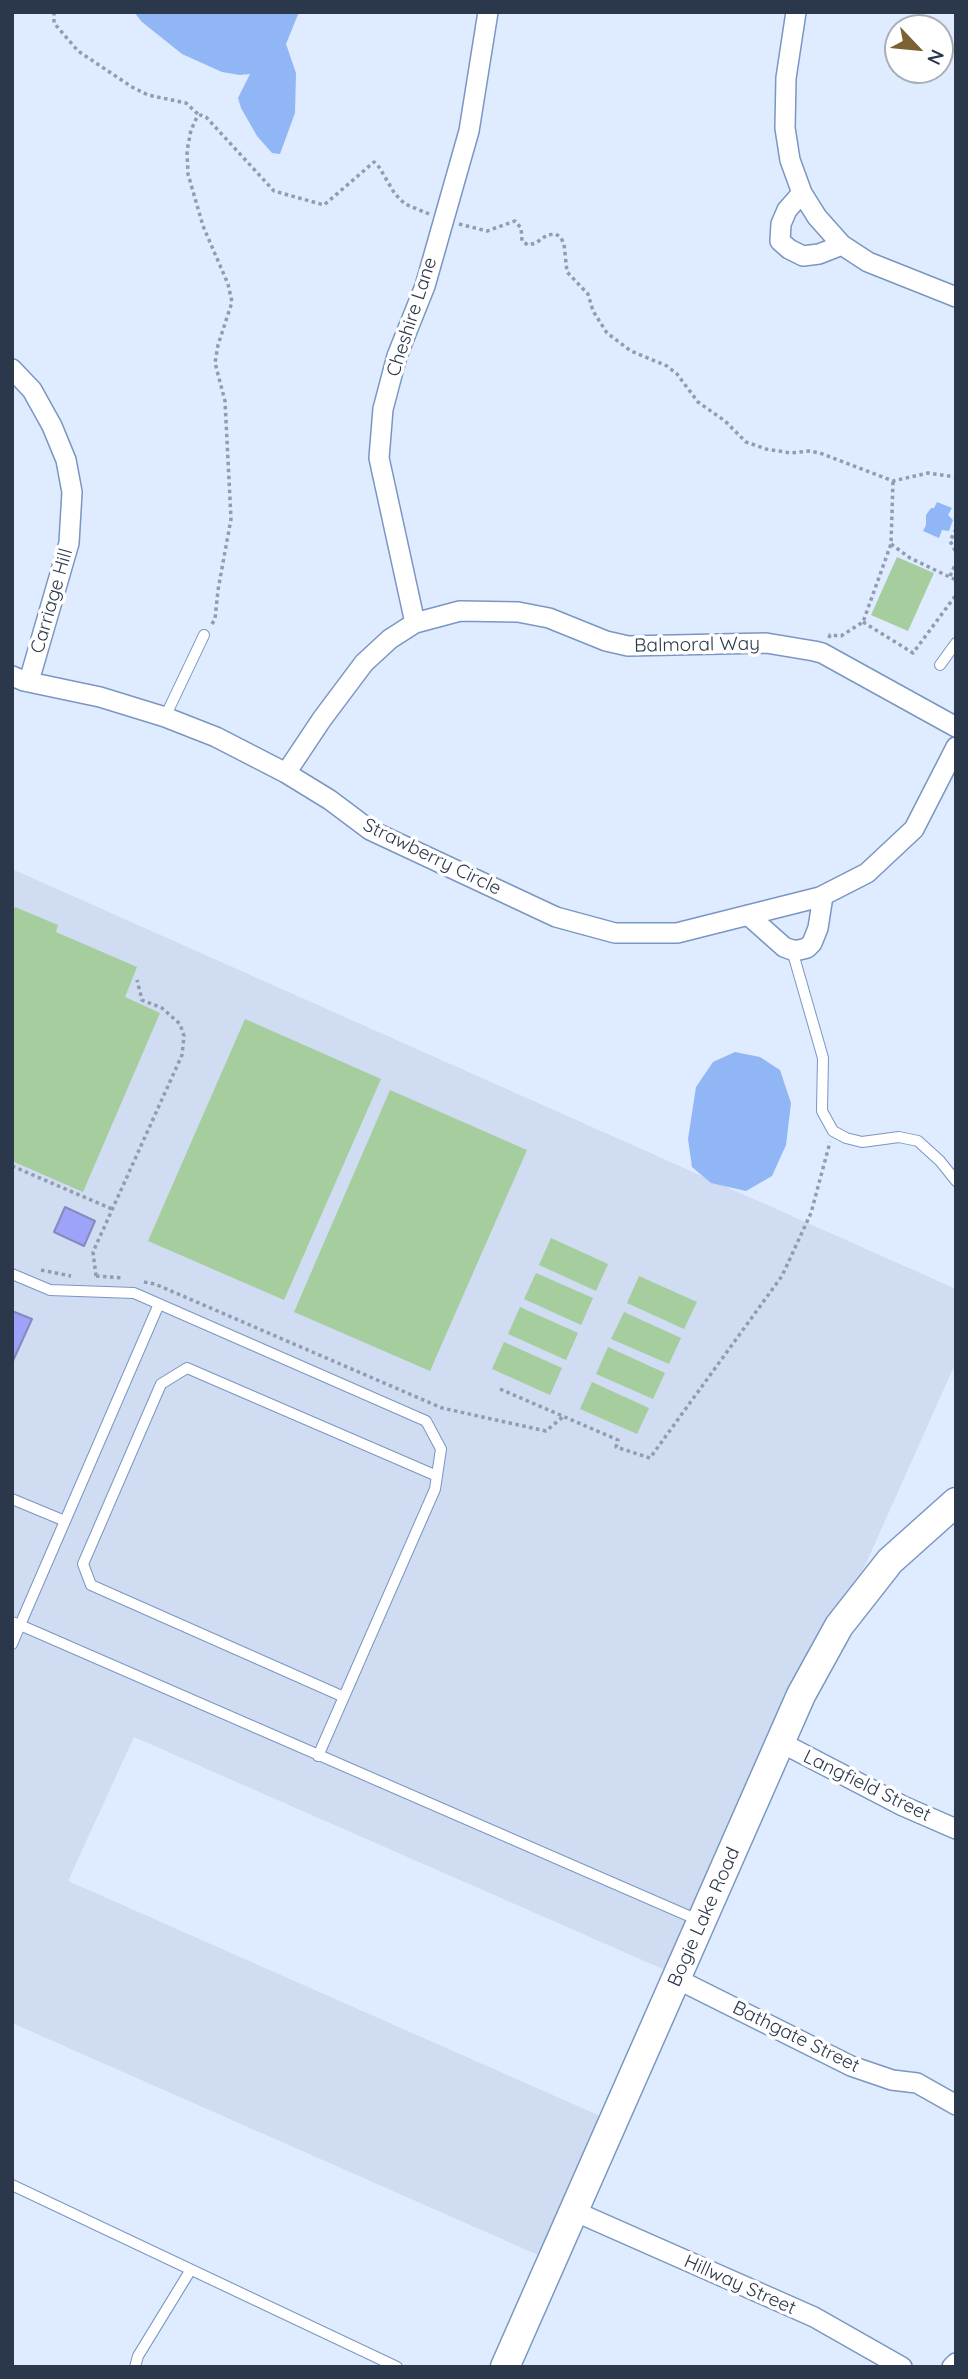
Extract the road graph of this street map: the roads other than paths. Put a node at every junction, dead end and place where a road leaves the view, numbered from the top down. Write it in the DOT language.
graph roads {
  1 [pos="488,12"];
  2 [pos="796,12"];
  3 [pos="802,193"];
  4 [pos="842,245"];
  5 [pos="956,297"];
  6 [pos="12,369"];
  7 [pos="415,623"];
  8 [pos="204,635"];
  9 [pos="956,643"];
  10 [pos="940,665"];
  11 [pos="21,679"];
  12 [pos="165,717"];
  13 [pos="956,727"];
  14 [pos="956,747"];
  15 [pos="286,772"];
  16 [pos="823,896"];
  17 [pos="748,915"];
  18 [pos="792,950"];
  19 [pos="956,1181"];
  20 [pos="12,1274"];
  21 [pos="159,1304"];
  22 [pos="437,1476"];
  23 [pos="12,1499"];
  24 [pos="956,1502"];
  25 [pos="65,1521"];
  26 [pos="16,1623"];
  27 [pos="12,1644"];
  28 [pos="344,1697"];
  29 [pos="780,1742"];
  30 [pos="318,1756"];
  31 [pos="956,1829"];
  32 [pos="702,1922"];
  33 [pos="677,1979"];
  34 [pos="956,2105"];
  35 [pos="12,2185"];
  36 [pos="574,2211"];
  37 [pos="190,2270"];
  38 [pos="135,2367"];
  39 [pos="397,2367"];
  40 [pos="505,2367"];
  41 [pos="902,2367"];
  1 -- 7 [label="street, Cheshire Lane"];
  2 -- 3 [label="street"];
  3 -- 4 [label="street"];
  3 -- 4 [label="street"];
  4 -- 5 [label="street"];
  6 -- 11 [label="street, Carriage Hill"];
  7 -- 13 [label="street, Balmoral Way"];
  7 -- 15 [label="street, Balmoral Way"];
  8 -- 12 [label="lane"];
  9 -- 10 [label="lane"];
  11 -- 12 [label="street, Strawberry Circle"];
  12 -- 15 [label="street, Strawberry Circle"];
  14 -- 16 [label="street, Strawberry Circle"];
  15 -- 17 [label="street, Strawberry Circle"];
  16 -- 17 [label="street, Strawberry Circle"];
  16 -- 18 [label="street"];
  17 -- 18 [label="street"];
  18 -- 19 [label="lane"];
  20 -- 21 [label="lane"];
  21 -- 22 [label="lane"];
  21 -- 25 [label="lane"];
  22 -- 28 [label="lane"];
  22 -- 28 [label="lane"];
  23 -- 25 [label="lane"];
  24 -- 29 [label="main road, Bogie Lake Road"];
  25 -- 26 [label="lane"];
  26 -- 27 [label="lane"];
  26 -- 30 [label="lane"];
  28 -- 30 [label="lane"];
  29 -- 31 [label="street, Langfield Street"];
  29 -- 32 [label="main road, Bogie Lake Road"];
  30 -- 32 [label="lane"];
  32 -- 33 [label="main road, Bogie Lake Road"];
  33 -- 34 [label="street, Bathgate Street"];
  33 -- 36 [label="main road, Bogie Lake Road"];
  35 -- 37 [label="lane"];
  36 -- 40 [label="main road, Bogie Lake Road"];
  36 -- 41 [label="street, Hillway Street"];
  37 -- 38 [label="lane"];
  37 -- 39 [label="lane"];
}
